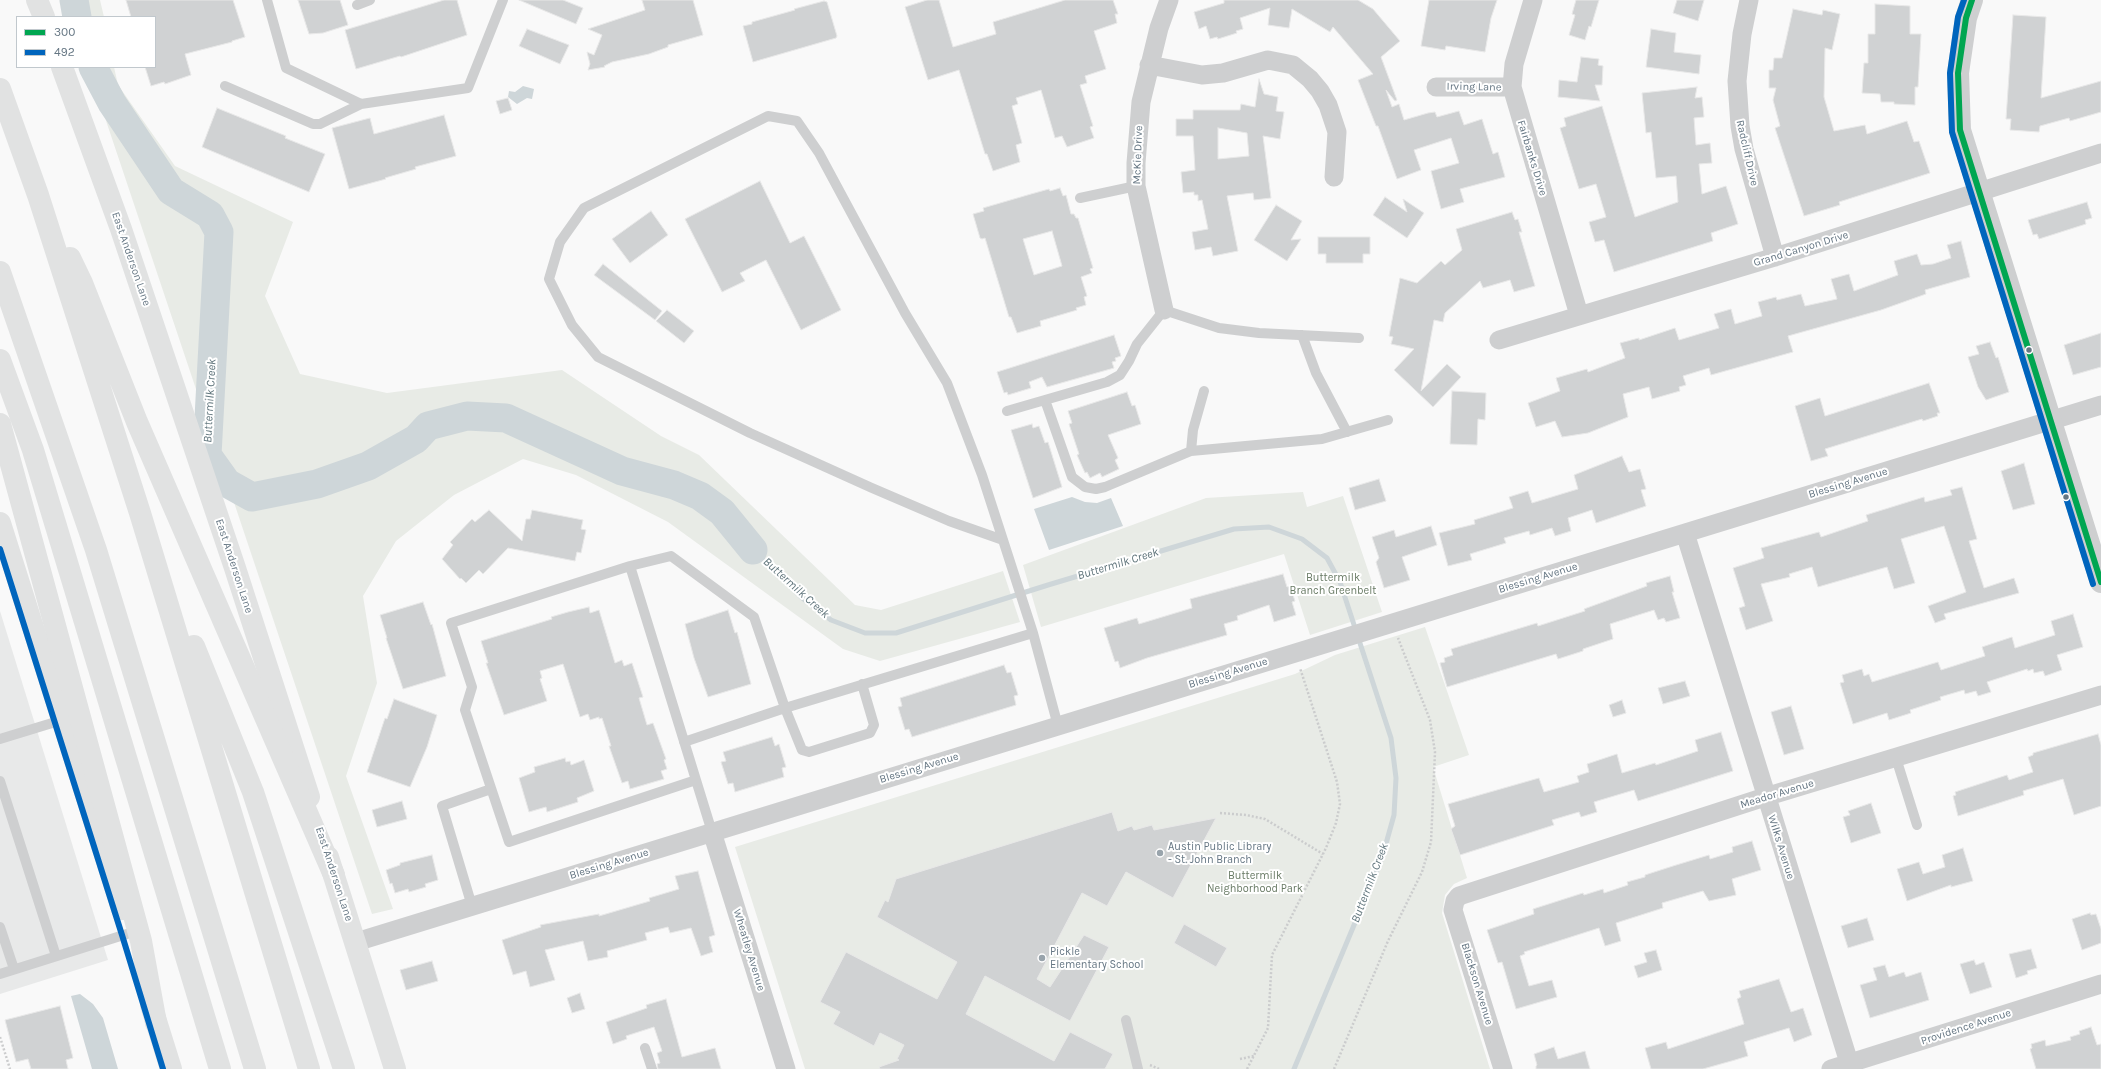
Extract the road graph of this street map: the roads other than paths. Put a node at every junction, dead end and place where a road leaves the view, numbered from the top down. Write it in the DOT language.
graph roads {
  1 [pos="37,0"];
  2 [pos="266,0"];
  3 [pos="370,0"];
  4 [pos="503,0"];
  5 [pos="1169,0"];
  6 [pos="1533,0"];
  7 [pos="1749,0"];
  8 [pos="1972,0"];
  9 [pos="356,4"];
  10 [pos="44,16"];
  11 [pos="1149,65"];
  12 [pos="62,68"];
  13 [pos="225,86"];
  14 [pos="1436,86"];
  15 [pos="1512,87"];
  16 [pos="0,89"];
  17 [pos="361,104"];
  18 [pos="2101,153"];
  19 [pos="1334,177"];
  20 [pos="1136,186"];
  21 [pos="1980,193"];
  22 [pos="38,195"];
  23 [pos="1080,198"];
  24 [pos="1775,257"];
  25 [pos="0,272"];
  26 [pos="1164,310"];
  27 [pos="1579,315"];
  28 [pos="1302,335"];
  29 [pos="1359,338"];
  30 [pos="1499,340"];
  31 [pos="0,360"];
  32 [pos="1204,391"];
  33 [pos="1045,400"];
  34 [pos="2101,405"];
  35 [pos="1007,411"];
  36 [pos="1388,420"];
  37 [pos="2051,420"];
  38 [pos="0,424"];
  39 [pos="1347,432"];
  40 [pos="1191,451"];
  41 [pos="140,513"];
  42 [pos="0,523"];
  43 [pos="1685,534"];
  44 [pos="1003,540"];
  45 [pos="630,566"];
  46 [pos="2101,582"];
  47 [pos="1031,628"];
  48 [pos="862,684"];
  49 [pos="2101,694"];
  50 [pos="785,708"];
  51 [pos="62,720"];
  52 [pos="1058,726"];
  53 [pos="0,739"];
  54 [pos="684,742"];
  55 [pos="1896,758"];
  56 [pos="696,780"];
  57 [pos="0,782"];
  58 [pos="492,789"];
  59 [pos="1765,797"];
  60 [pos="1917,825"];
  61 [pos="712,832"];
  62 [pos="334,875"];
  63 [pos="1456,898"];
  64 [pos="472,906"];
  65 [pos="0,927"];
  66 [pos="130,933"];
  67 [pos="356,942"];
  68 [pos="56,956"];
  69 [pos="14,969"];
  70 [pos="0,974"];
  71 [pos="2101,984"];
  72 [pos="1126,1020"];
  73 [pos="156,1022"];
  74 [pos="645,1048"];
  75 [pos="1850,1066"];
  76 [pos="171,1069"];
  77 [pos="220,1069"];
  78 [pos="255,1069"];
  79 [pos="309,1069"];
  80 [pos="344,1069"];
  81 [pos="395,1069"];
  82 [pos="652,1069"];
  83 [pos="786,1069"];
  84 [pos="1138,1069"];
  85 [pos="1503,1069"];
  86 [pos="1830,1069"];
  1 -- 10 [label="main road"];
  2 -- 17 [label="lane"];
  3 -- 9 [label="lane"];
  4 -- 17 [label="lane"];
  5 -- 11 [label="street, McKie Drive"];
  6 -- 15 [label="street, Fairbanks Drive"];
  7 -- 24 [label="street, Radcliff Drive"];
  8 -- 21 [label="street"];
  11 -- 19 [label="street"];
  11 -- 20 [label="street, McKie Drive"];
  12 -- 62 [label="main road, East Anderson Lane"];
  13 -- 17 [label="lane"];
  14 -- 15 [label="street, Irving Lane"];
  15 -- 27 [label="street, Fairbanks Drive"];
  16 -- 22 [label="main road"];
  18 -- 21 [label="street, Grand Canyon Drive"];
  20 -- 23 [label="lane"];
  20 -- 26 [label="street, McKie Drive"];
  21 -- 24 [label="street, Grand Canyon Drive"];
  21 -- 37 [label="street"];
  22 -- 41 [label="main road"];
  22 -- 62 [label="main road"];
  24 -- 27 [label="street, Grand Canyon Drive"];
  25 -- 78 [label="main road"];
  26 -- 28 [label="lane"];
  26 -- 33 [label="lane"];
  27 -- 30 [label="street, Grand Canyon Drive"];
  28 -- 29 [label="lane"];
  28 -- 39 [label="lane"];
  31 -- 77 [label="main road"];
  32 -- 40 [label="lane"];
  33 -- 35 [label="lane"];
  33 -- 40 [label="lane"];
  34 -- 37 [label="street, Blessing Avenue"];
  36 -- 39 [label="lane"];
  37 -- 43 [label="street, Blessing Avenue"];
  37 -- 46 [label="street"];
  38 -- 73 [label="main road"];
  39 -- 40 [label="lane"];
  41 -- 79 [label="main road"];
  41 -- 80 [label="main road"];
  42 -- 51 [label="main road"];
  43 -- 52 [label="street, Blessing Avenue"];
  43 -- 59 [label="street, Wilks Avenue"];
  44 -- 44 [label="lane"];
  44 -- 47 [label="lane"];
  45 -- 50 [label="lane"];
  45 -- 54 [label="lane"];
  45 -- 58 [label="lane"];
  47 -- 48 [label="lane"];
  47 -- 52 [label="lane"];
  48 -- 50 [label="lane"];
  48 -- 50 [label="lane"];
  49 -- 55 [label="street, Meador Avenue"];
  50 -- 54 [label="lane"];
  51 -- 53 [label="lane"];
  51 -- 66 [label="main road"];
  52 -- 61 [label="street, Blessing Avenue"];
  54 -- 56 [label="lane"];
  55 -- 59 [label="street, Meador Avenue"];
  55 -- 60 [label="lane"];
  56 -- 58 [label="lane"];
  56 -- 61 [label="lane"];
  57 -- 68 [label="lane"];
  58 -- 64 [label="lane"];
  59 -- 63 [label="street, Meador Avenue"];
  59 -- 75 [label="street, Wilks Avenue"];
  61 -- 64 [label="street, Blessing Avenue"];
  61 -- 83 [label="street, Wheatley Avenue"];
  62 -- 67 [label="main road, East Anderson Lane"];
  63 -- 85 [label="street, Blackson Avenue"];
  64 -- 67 [label="street, Blessing Avenue"];
  65 -- 69 [label="lane"];
  66 -- 68 [label="lane"];
  66 -- 73 [label="main road"];
  67 -- 81 [label="main road, East Anderson Lane"];
  68 -- 69 [label="lane"];
  69 -- 70 [label="lane"];
  71 -- 75 [label="street, Providence Avenue"];
  72 -- 84 [label="lane"];
  73 -- 76 [label="main road"];
  74 -- 82 [label="lane"];
  75 -- 86 [label="street, Providence Avenue"];
}
